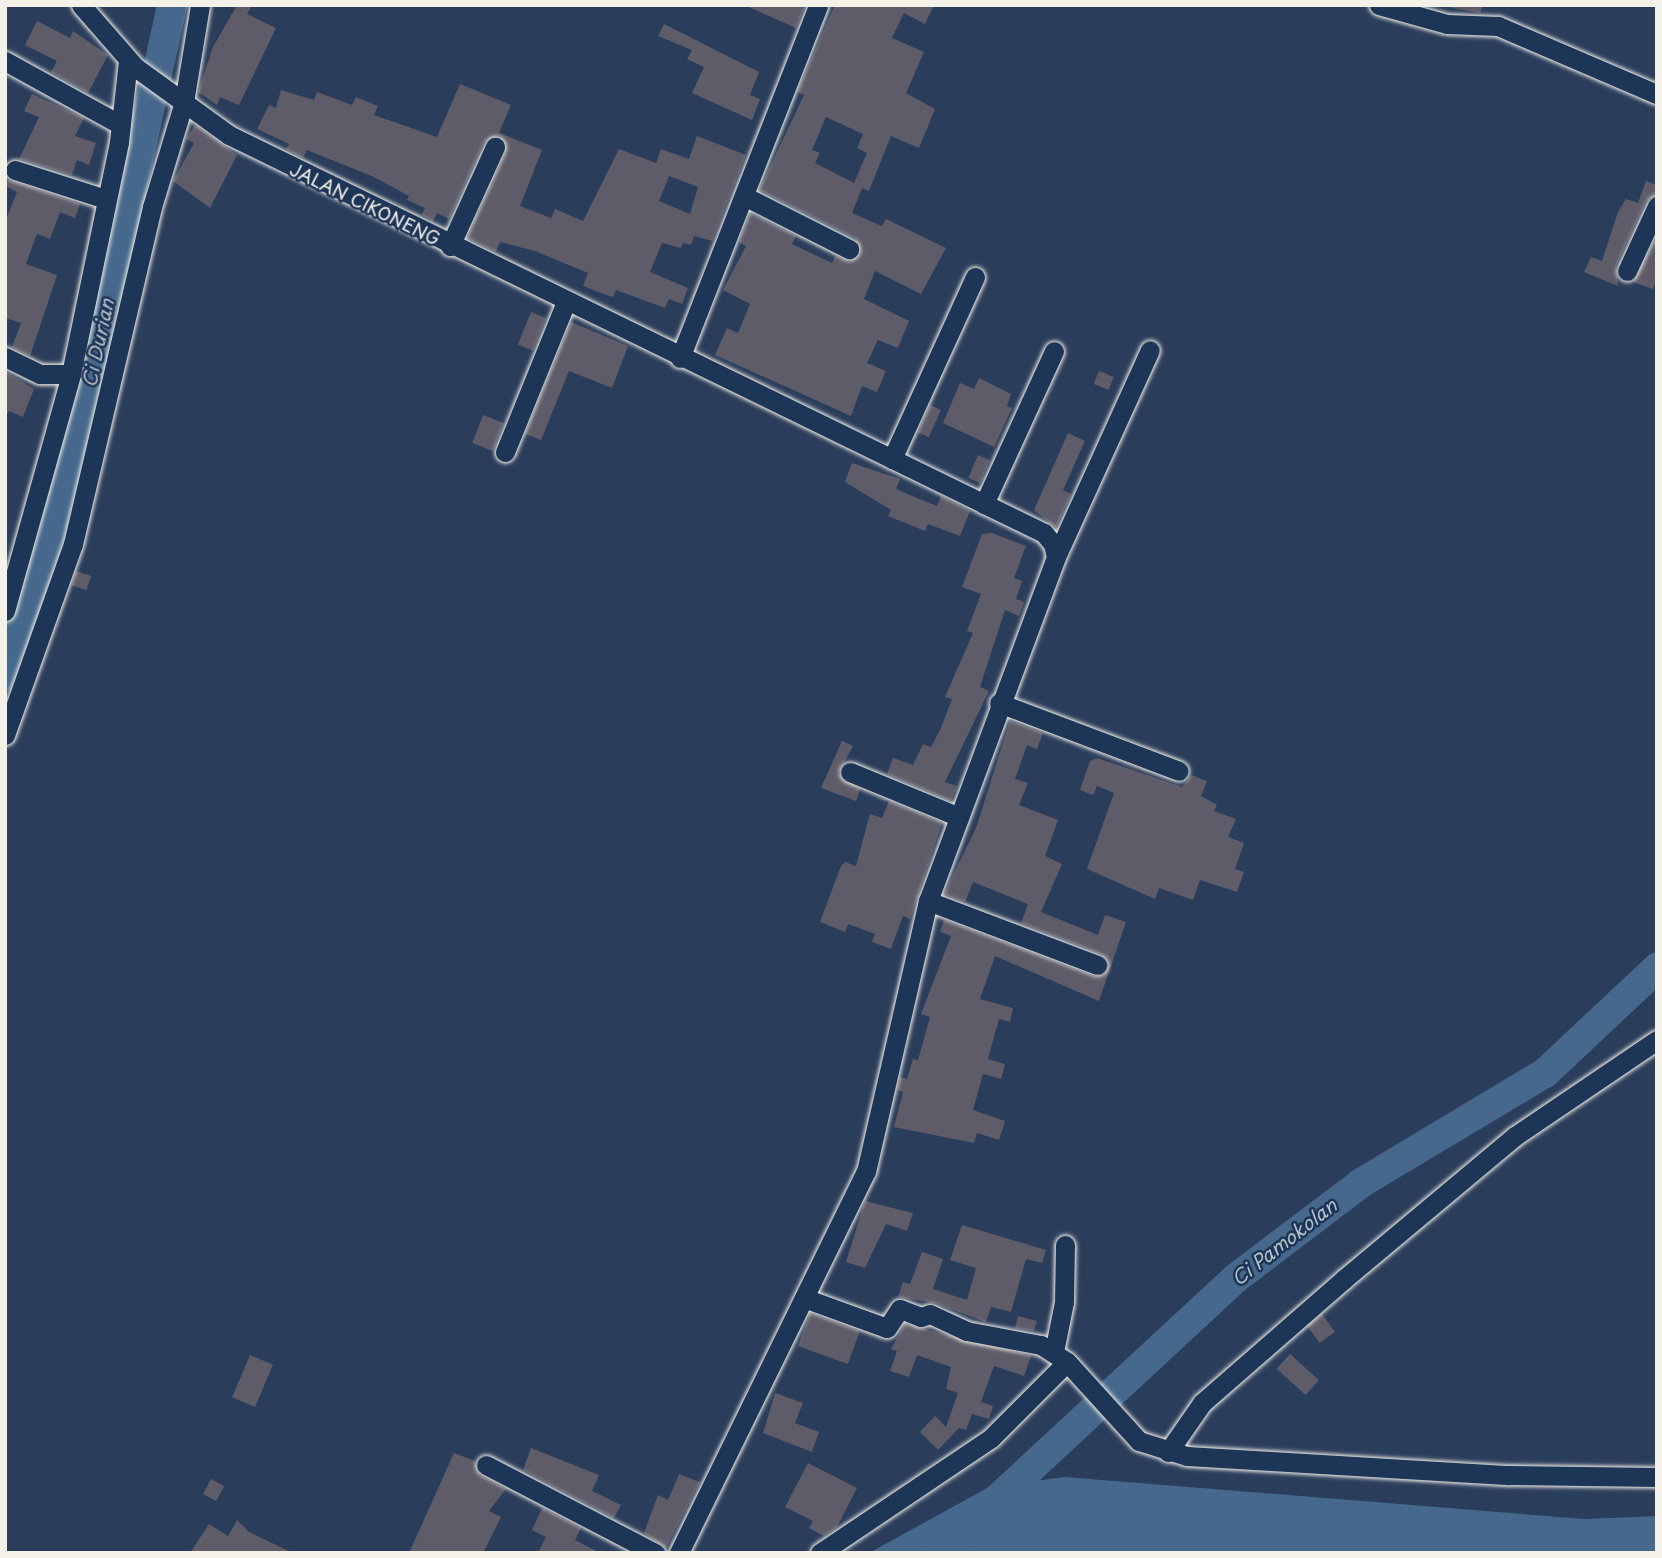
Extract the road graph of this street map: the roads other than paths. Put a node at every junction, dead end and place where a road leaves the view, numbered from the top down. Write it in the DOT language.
graph roads {
  1 [pos="80,5"];
  2 [pos="201,5"];
  3 [pos="818,5"];
  4 [pos="1379,5"];
  5 [pos="5,61"];
  6 [pos="132,63"];
  7 [pos="1657,94"];
  8 [pos="180,99"];
  9 [pos="121,125"];
  10 [pos="495,148"];
  11 [pos="15,170"];
  12 [pos="744,196"];
  13 [pos="106,200"];
  14 [pos="1657,206"];
  15 [pos="450,246"];
  16 [pos="849,249"];
  17 [pos="1627,271"];
  18 [pos="975,277"];
  19 [pos="566,302"];
  20 [pos="1150,350"];
  21 [pos="1054,351"];
  22 [pos="5,357"];
  23 [pos="680,358"];
  24 [pos="71,374"];
  25 [pos="505,452"];
  26 [pos="892,460"];
  27 [pos="984,503"];
  28 [pos="1056,557"];
  29 [pos="5,611"];
  30 [pos="999,703"];
  31 [pos="5,735"];
  32 [pos="1179,771"];
  33 [pos="850,772"];
  34 [pos="959,817"];
  35 [pos="928,901"];
  36 [pos="1097,965"];
  37 [pos="1657,1040"];
  38 [pos="1065,1245"];
  39 [pos="804,1298"];
  40 [pos="1061,1357"];
  41 [pos="1168,1452"];
  42 [pos="486,1465"];
  43 [pos="1657,1477"];
  44 [pos="656,1553"];
  45 [pos="679,1553"];
  46 [pos="820,1553"];
  1 -- 6 [label="street, JALAN CIKONENG"];
  2 -- 8 [label="street"];
  3 -- 12 [label="street"];
  4 -- 7 [label="street"];
  5 -- 9 [label="street"];
  6 -- 8 [label="street, JALAN CIKONENG"];
  6 -- 9 [label="street"];
  8 -- 15 [label="street, JALAN CIKONENG"];
  8 -- 31 [label="street"];
  9 -- 13 [label="street"];
  10 -- 15 [label="street"];
  11 -- 13 [label="street"];
  12 -- 16 [label="street"];
  12 -- 23 [label="street"];
  13 -- 24 [label="street"];
  14 -- 17 [label="street"];
  15 -- 19 [label="street, JALAN CIKONENG"];
  18 -- 26 [label="street"];
  19 -- 23 [label="street, JALAN CIKONENG"];
  19 -- 25 [label="street"];
  20 -- 28 [label="street"];
  21 -- 27 [label="street"];
  22 -- 24 [label="street"];
  23 -- 26 [label="street, JALAN CIKONENG"];
  24 -- 29 [label="street"];
  26 -- 27 [label="street, JALAN CIKONENG"];
  27 -- 28 [label="street, JALAN CIKONENG"];
  28 -- 30 [label="street"];
  30 -- 32 [label="street"];
  30 -- 34 [label="street"];
  33 -- 34 [label="street"];
  34 -- 35 [label="street"];
  35 -- 36 [label="street"];
  35 -- 39 [label="street"];
  37 -- 41 [label="street"];
  38 -- 40 [label="street"];
  39 -- 40 [label="street"];
  39 -- 45 [label="street"];
  40 -- 41 [label="street"];
  40 -- 46 [label="street"];
  41 -- 43 [label="street"];
  42 -- 44 [label="street"];
}
